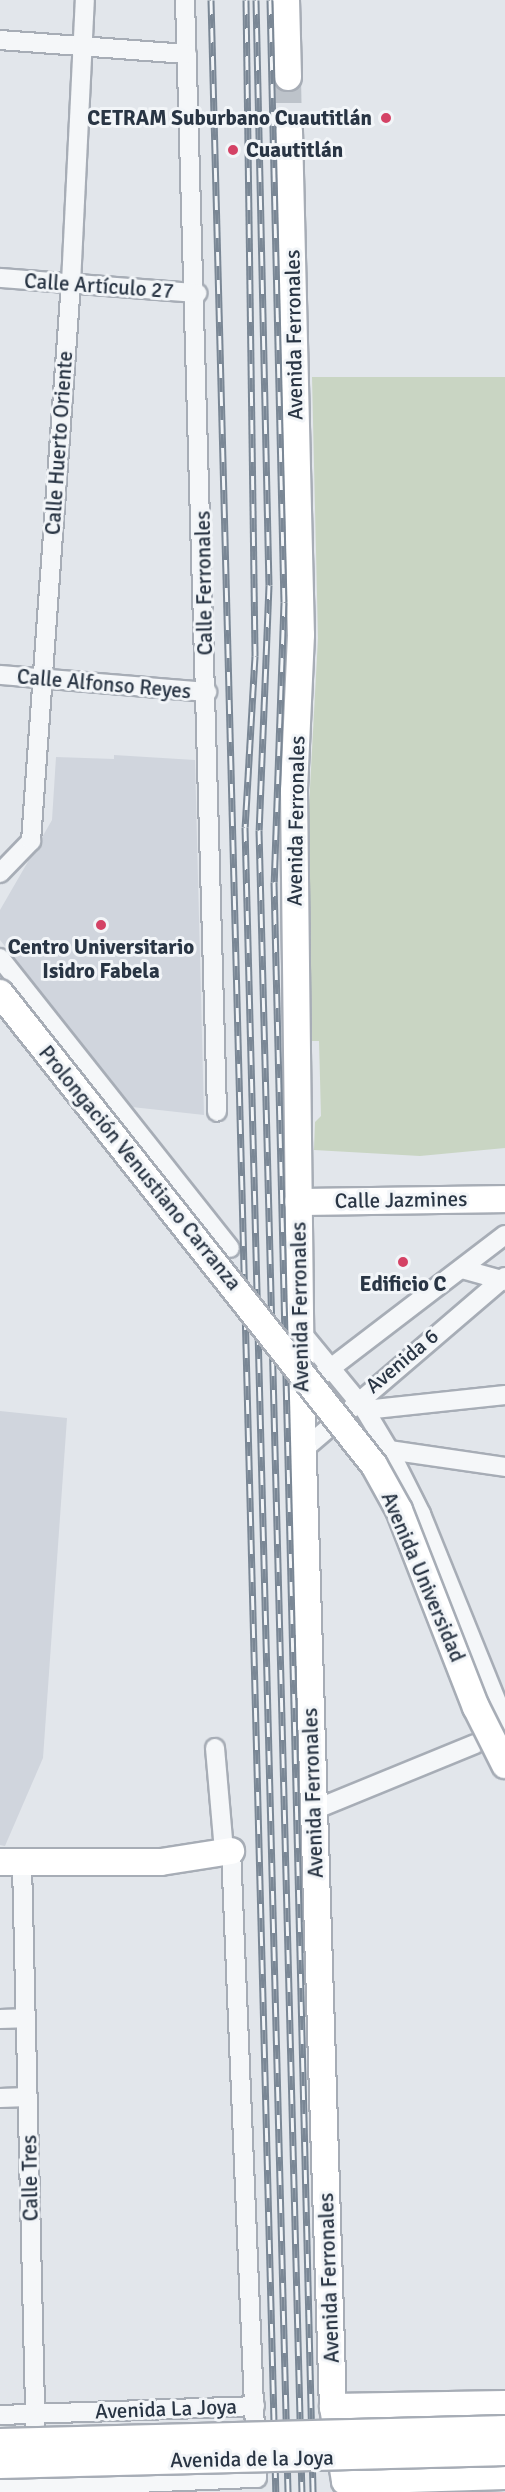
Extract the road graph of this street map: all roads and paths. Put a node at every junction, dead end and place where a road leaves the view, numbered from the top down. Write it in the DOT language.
graph roads {
  1 [pos="85,0"];
  2 [pos="185,0"];
  3 [pos="286,0"];
  4 [pos="0,40"];
  5 [pos="82,46"];
  6 [pos="186,54"];
  7 [pos="288,77"];
  8 [pos="289,131"];
  9 [pos="0,278"];
  10 [pos="71,283"];
  11 [pos="197,293"];
  12 [pos="0,675"];
  13 [pos="42,679"];
  14 [pos="207,692"];
  15 [pos="0,873"];
  16 [pos="0,958"];
  17 [pos="0,993"];
  18 [pos="218,1112"];
  19 [pos="505,1199"];
  20 [pos="298,1202"];
  21 [pos="505,1235"];
  22 [pos="230,1248"];
  23 [pos="462,1269"];
  24 [pos="503,1280"];
  25 [pos="290,1337"];
  26 [pos="330,1366"];
  27 [pos="505,1395"];
  28 [pos="301,1397"];
  29 [pos="360,1405"];
  30 [pos="303,1450"];
  31 [pos="389,1450"];
  32 [pos="505,1467"];
  33 [pos="505,1722"];
  34 [pos="475,1744"];
  35 [pos="215,1748"];
  36 [pos="505,1765"];
  37 [pos="314,1810"];
  38 [pos="227,1851"];
  39 [pos="11,1863"];
  40 [pos="24,2018"];
  41 [pos="0,2019"];
  42 [pos="28,2097"];
  43 [pos="0,2098"];
  44 [pos="505,2404"];
  45 [pos="255,2406"];
  46 [pos="333,2407"];
  47 [pos="36,2414"];
  48 [pos="0,2415"];
  49 [pos="505,2429"];
  50 [pos="0,2442"];
  51 [pos="505,2452"];
  52 [pos="0,2465"];
  53 [pos="505,2476"];
  54 [pos="345,2487"];
  55 [pos="0,2489"];
  56 [pos="36,2490"];
  1 -- 5 [label="street, Calle Huerto Oriente"];
  2 -- 6 [label="street"];
  3 -- 7 [label="main road"];
  4 -- 5 [label="street"];
  5 -- 6 [label="street"];
  5 -- 10 [label="street, Calle Huerto Oriente"];
  6 -- 11 [label="street, Calle Ferronales"];
  8 -- 20 [label="main road, Avenida Ferronales"];
  9 -- 10 [label="street, Calle Artículo 27"];
  10 -- 11 [label="street, Calle Artículo 27"];
  10 -- 13 [label="street, Calle Huerto Oriente"];
  11 -- 14 [label="street, Calle Ferronales"];
  12 -- 13 [label="street, Calle Alfonso Reyes"];
  13 -- 14 [label="street, Calle Alfonso Reyes"];
  13 -- 15 [label="street, Calle Huerto Oriente"];
  14 -- 18 [label="street, Calle Ferronales"];
  16 -- 22 [label="street, Prolongación Venustiano Carranza"];
  17 -- 25 [label="main road, Prolongación Venustiano Carranza, bridge"];
  19 -- 20 [label="main road, Calle Jazmines"];
  20 -- 25 [label="main road, Avenida Ferronales"];
  21 -- 23 [label="street, Avenida 6"];
  23 -- 24 [label="street"];
  23 -- 26 [label="street, Avenida 6"];
  24 -- 29 [label="street, Avenida 6"];
  25 -- 26 [label="street, Avenida Universidad"];
  25 -- 28 [label="main road, Avenida Ferronales"];
  25 -- 36 [label="main road, Avenida Universidad, bridge"];
  26 -- 28 [label="street, Avenida 6"];
  26 -- 29 [label="street, Avenida Universidad"];
  27 -- 29 [label="street"];
  28 -- 30 [label="main road, Avenida Ferronales"];
  29 -- 30 [label="street, Avenida 6"];
  29 -- 31 [label="street, Avenida Universidad"];
  30 -- 37 [label="main road, Avenida Ferronales"];
  31 -- 32 [label="street"];
  31 -- 33 [label="street, Avenida Universidad"];
  34 -- 37 [label="street"];
  35 -- 38 [label="street"];
  37 -- 46 [label="main road, Avenida Ferronales"];
  38 -- 39 [label="main road"];
  38 -- 45 [label="street"];
  39 -- 40 [label="street, Calle Tres"];
  40 -- 41 [label="street"];
  40 -- 42 [label="street, Calle Tres"];
  42 -- 43 [label="street"];
  42 -- 47 [label="street, Calle Tres"];
  44 -- 46 [label="main road"];
  45 -- 47 [label="street, Avenida La Joya"];
  45 -- 56 [label="street, Avenida La Joya"];
  46 -- 54 [label="main road, Avenida Ferronales"];
  47 -- 48 [label="street, Avenida La Joya"];
  47 -- 56 [label="street, Calle Tres"];
  49 -- 50 [label="main road, Avenida de la Joya, bridge"];
  51 -- 52 [label="main road, Avenida de la Joya, bridge"];
  53 -- 54 [label="main road"];
  55 -- 56 [label="street, Avenida La Joya"];
}
